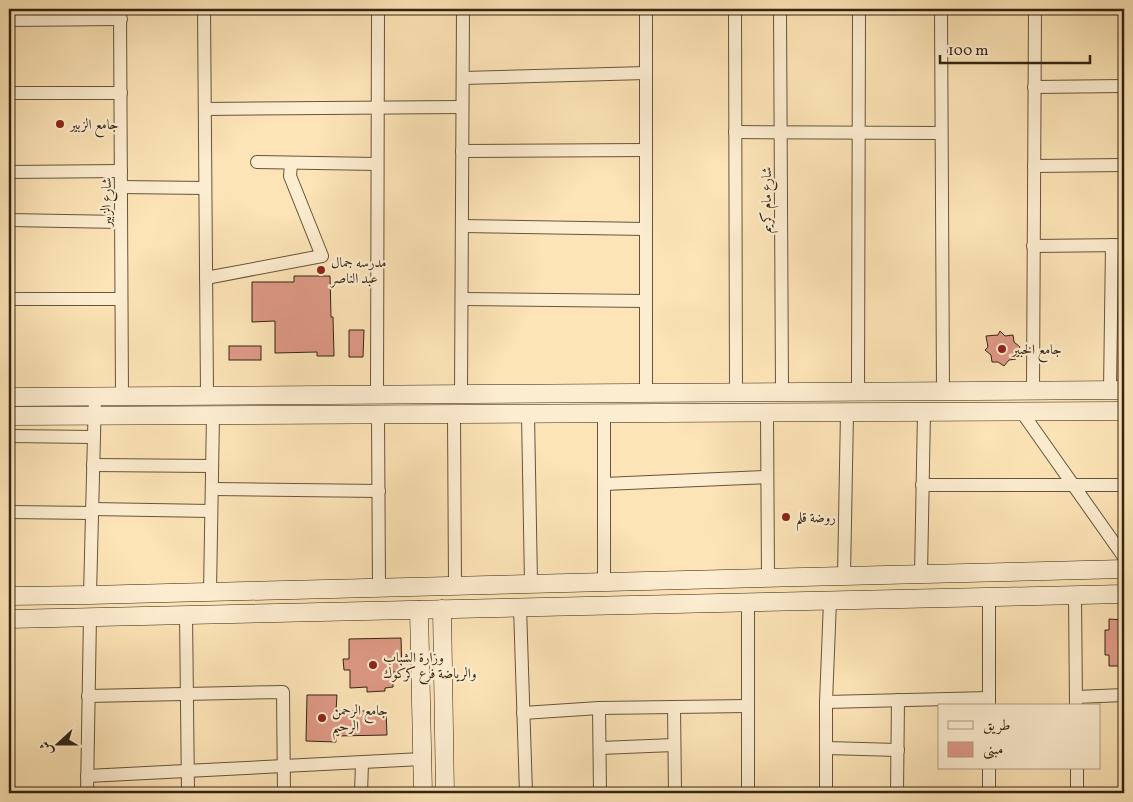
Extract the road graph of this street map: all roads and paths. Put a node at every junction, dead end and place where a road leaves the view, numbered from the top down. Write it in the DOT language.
graph roads {
  1 [pos="204,9"];
  2 [pos="378,9"];
  3 [pos="463,9"];
  4 [pos="646,9"];
  5 [pos="735,9"];
  6 [pos="780,9"];
  7 [pos="859,9"];
  8 [pos="941,9"];
  9 [pos="1035,9"];
  10 [pos="120,14"];
  11 [pos="9,20"];
  12 [pos="646,73"];
  13 [pos="463,78"];
  14 [pos="1124,86"];
  15 [pos="1034,87"];
  16 [pos="9,93"];
  17 [pos="121,93"];
  18 [pos="462,107"];
  19 [pos="378,108"];
  20 [pos="204,109"];
  21 [pos="736,132"];
  22 [pos="781,132"];
  23 [pos="859,133"];
  24 [pos="942,133"];
  25 [pos="646,150"];
  26 [pos="462,151"];
  27 [pos="257,162"];
  28 [pos="290,164"];
  29 [pos="377,164"];
  30 [pos="1124,165"];
  31 [pos="1034,166"];
  32 [pos="121,171"];
  33 [pos="9,172"];
  34 [pos="121,187"];
  35 [pos="205,188"];
  36 [pos="9,220"];
  37 [pos="121,222"];
  38 [pos="462,226"];
  39 [pos="646,229"];
  40 [pos="1118,245"];
  41 [pos="1033,246"];
  42 [pos="206,278"];
  43 [pos="9,299"];
  44 [pos="121,299"];
  45 [pos="462,299"];
  46 [pos="646,301"];
  47 [pos="1033,390"];
  48 [pos="1117,390"];
  49 [pos="858,391"];
  50 [pos="943,391"];
  51 [pos="646,392"];
  52 [pos="736,392"];
  53 [pos="782,392"];
  54 [pos="562,393"];
  55 [pos="377,394"];
  56 [pos="462,394"];
  57 [pos="207,395"];
  58 [pos="9,396"];
  59 [pos="95,396"];
  60 [pos="122,396"];
  61 [pos="1021,411"];
  62 [pos="1124,411"];
  63 [pos="848,412"];
  64 [pos="924,412"];
  65 [pos="767,413"];
  66 [pos="378,414"];
  67 [pos="454,414"];
  68 [pos="528,414"];
  69 [pos="563,414"];
  70 [pos="604,414"];
  71 [pos="213,415"];
  72 [pos="9,416"];
  73 [pos="94,416"];
  74 [pos="9,436"];
  75 [pos="94,437"];
  76 [pos="93,465"];
  77 [pos="212,466"];
  78 [pos="767,477"];
  79 [pos="604,484"];
  80 [pos="922,485"];
  81 [pos="1072,485"];
  82 [pos="1124,485"];
  83 [pos="212,489"];
  84 [pos="378,491"];
  85 [pos="92,511"];
  86 [pos="211,511"];
  87 [pos="9,512"];
  88 [pos="1124,557"];
  89 [pos="1124,569"];
  90 [pos="921,574"];
  91 [pos="844,576"];
  92 [pos="790,577"];
  93 [pos="768,578"];
  94 [pos="604,582"];
  95 [pos="531,584"];
  96 [pos="455,585"];
  97 [pos="379,587"];
  98 [pos="210,592"];
  99 [pos="122,594"];
  100 [pos="1124,594"];
  101 [pos="90,595"];
  102 [pos="1075,595"];
  103 [pos="9,596"];
  104 [pos="989,597"];
  105 [pos="830,601"];
  106 [pos="748,602"];
  107 [pos="788,602"];
  108 [pos="520,607"];
  109 [pos="442,609"];
  110 [pos="419,610"];
  111 [pos="186,614"];
  112 [pos="90,616"];
  113 [pos="121,616"];
  114 [pos="9,619"];
  115 [pos="187,695"];
  116 [pos="1124,695"];
  117 [pos="88,696"];
  118 [pos="898,700"];
  119 [pos="1076,701"];
  120 [pos="826,702"];
  121 [pos="989,702"];
  122 [pos="748,706"];
  123 [pos="674,707"];
  124 [pos="599,708"];
  125 [pos="523,713"];
  126 [pos="674,745"];
  127 [pos="600,748"];
  128 [pos="827,748"];
  129 [pos="898,750"];
  130 [pos="422,760"];
  131 [pos="362,763"];
  132 [pos="284,766"];
  133 [pos="989,770"];
  134 [pos="1077,770"];
  135 [pos="188,771"];
  136 [pos="87,776"];
  137 [pos="423,788"];
  138 [pos="445,788"];
  139 [pos="86,793"];
  140 [pos="188,793"];
  141 [pos="284,793"];
  142 [pos="361,793"];
  143 [pos="526,793"];
  144 [pos="600,793"];
  145 [pos="675,793"];
  146 [pos="748,793"];
  147 [pos="826,793"];
  148 [pos="897,793"];
  149 [pos="989,793"];
  150 [pos="1076,793"];
  1 -- 20 [label="street"];
  2 -- 19 [label="street"];
  3 -- 13 [label="street"];
  4 -- 12 [label="street"];
  5 -- 21 [label="street"];
  6 -- 22 [label="street, شارع مام كريم"];
  7 -- 23 [label="street"];
  8 -- 24 [label="street"];
  9 -- 15 [label="street"];
  10 -- 11 [label="street"];
  10 -- 17 [label="street, شارع الزبير"];
  12 -- 13 [label="street"];
  12 -- 25 [label="street"];
  13 -- 18 [label="street"];
  14 -- 15 [label="street"];
  15 -- 31 [label="street"];
  16 -- 17 [label="street"];
  17 -- 32 [label="street, شارع الزبير"];
  18 -- 19 [label="street"];
  18 -- 26 [label="street"];
  19 -- 20 [label="street"];
  19 -- 29 [label="street"];
  20 -- 35 [label="street"];
  21 -- 22 [label="street"];
  21 -- 52 [label="street"];
  22 -- 23 [label="street"];
  22 -- 53 [label="street, شارع مام كريم"];
  23 -- 24 [label="street"];
  23 -- 49 [label="street"];
  24 -- 50 [label="street"];
  25 -- 26 [label="street"];
  25 -- 39 [label="street"];
  26 -- 38 [label="street"];
  27 -- 28 [label="street"];
  28 -- 29 [label="street"];
  28 -- 42 [label="street"];
  29 -- 55 [label="street"];
  30 -- 31 [label="street"];
  31 -- 41 [label="street"];
  32 -- 33 [label="street"];
  32 -- 34 [label="street, شارع الزبير"];
  34 -- 35 [label="street"];
  34 -- 37 [label="street, شارع الزبير"];
  35 -- 42 [label="street"];
  36 -- 37 [label="street"];
  37 -- 44 [label="street, شارع الزبير"];
  38 -- 39 [label="street"];
  38 -- 45 [label="street"];
  39 -- 46 [label="street"];
  40 -- 41 [label="street"];
  40 -- 48 [label="street"];
  41 -- 47 [label="street"];
  42 -- 57 [label="street"];
  43 -- 44 [label="street"];
  44 -- 60 [label="street, شارع الزبير"];
  45 -- 46 [label="street"];
  45 -- 56 [label="street"];
  46 -- 51 [label="street"];
  47 -- 48 [label="street"];
  47 -- 50 [label="street"];
  49 -- 50 [label="street"];
  49 -- 53 [label="street"];
  51 -- 52 [label="street"];
  51 -- 54 [label="street"];
  52 -- 53 [label="street"];
  54 -- 56 [label="street"];
  54 -- 69 [label="street"];
  55 -- 56 [label="street"];
  55 -- 57 [label="street"];
  57 -- 60 [label="street"];
  58 -- 59 [label="street"];
  59 -- 60 [label="street"];
  59 -- 73 [label="street"];
  61 -- 62 [label="street"];
  61 -- 64 [label="street"];
  61 -- 81 [label="street"];
  63 -- 64 [label="street"];
  63 -- 65 [label="street"];
  63 -- 91 [label="street"];
  64 -- 80 [label="street"];
  65 -- 70 [label="street"];
  65 -- 78 [label="street"];
  66 -- 67 [label="street"];
  66 -- 71 [label="street"];
  66 -- 84 [label="street"];
  67 -- 68 [label="street"];
  67 -- 96 [label="street"];
  68 -- 69 [label="street"];
  68 -- 95 [label="street"];
  69 -- 70 [label="street"];
  70 -- 79 [label="street"];
  71 -- 73 [label="street"];
  71 -- 77 [label="street"];
  72 -- 73 [label="street"];
  73 -- 75 [label="street"];
  74 -- 75 [label="street"];
  75 -- 76 [label="street"];
  76 -- 77 [label="street"];
  76 -- 85 [label="street"];
  77 -- 83 [label="street"];
  78 -- 79 [label="street"];
  78 -- 93 [label="street"];
  79 -- 94 [label="street"];
  80 -- 81 [label="street"];
  80 -- 90 [label="street"];
  81 -- 82 [label="street"];
  81 -- 88 [label="street"];
  83 -- 84 [label="street"];
  83 -- 86 [label="street"];
  84 -- 97 [label="street"];
  85 -- 86 [label="street"];
  85 -- 87 [label="street"];
  85 -- 101 [label="street"];
  86 -- 98 [label="street"];
  89 -- 90 [label="street"];
  90 -- 91 [label="street"];
  91 -- 92 [label="street"];
  92 -- 93 [label="street"];
  92 -- 107 [label="street"];
  93 -- 94 [label="street"];
  94 -- 95 [label="street"];
  95 -- 96 [label="street"];
  96 -- 97 [label="street"];
  97 -- 98 [label="street"];
  98 -- 99 [label="street"];
  99 -- 101 [label="street"];
  99 -- 113 [label="street"];
  100 -- 102 [label="street"];
  101 -- 103 [label="street"];
  102 -- 104 [label="street"];
  102 -- 119 [label="street"];
  104 -- 105 [label="street"];
  104 -- 121 [label="street"];
  105 -- 107 [label="street"];
  105 -- 120 [label="street"];
  106 -- 107 [label="street"];
  106 -- 108 [label="street"];
  106 -- 122 [label="street"];
  108 -- 109 [label="street"];
  108 -- 125 [label="street"];
  109 -- 110 [label="street"];
  109 -- 138 [label="street"];
  110 -- 111 [label="street"];
  110 -- 130 [label="street"];
  111 -- 113 [label="street"];
  111 -- 115 [label="street"];
  112 -- 113 [label="street"];
  112 -- 114 [label="street"];
  112 -- 117 [label="street"];
  115 -- 117 [label="street"];
  115 -- 132 [label="street"];
  115 -- 135 [label="street"];
  116 -- 119 [label="street"];
  117 -- 136 [label="street"];
  118 -- 120 [label="street"];
  118 -- 121 [label="street"];
  118 -- 129 [label="street"];
  120 -- 128 [label="street"];
  122 -- 123 [label="street"];
  122 -- 146 [label="street"];
  123 -- 124 [label="street"];
  123 -- 126 [label="street"];
  124 -- 125 [label="street"];
  124 -- 127 [label="street"];
  125 -- 143 [label="street"];
  126 -- 127 [label="street"];
  126 -- 145 [label="street"];
  127 -- 144 [label="street"];
  128 -- 129 [label="street"];
  128 -- 147 [label="street"];
  129 -- 148 [label="street"];
  130 -- 131 [label="street"];
  130 -- 137 [label="street"];
  131 -- 132 [label="street"];
  131 -- 142 [label="street"];
  132 -- 135 [label="street"];
  132 -- 141 [label="street"];
  133 -- 149 [label="street"];
  134 -- 150 [label="street"];
  135 -- 136 [label="street"];
  135 -- 140 [label="street"];
  136 -- 139 [label="street"];
  137 -- 138 [label="street"];
}
